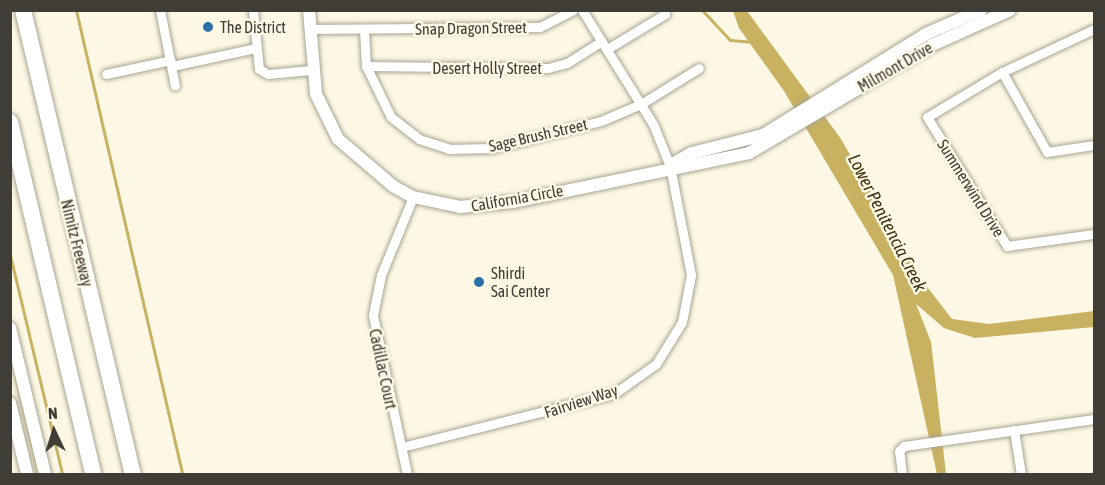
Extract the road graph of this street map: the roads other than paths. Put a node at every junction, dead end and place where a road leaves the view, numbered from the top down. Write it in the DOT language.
graph roads {
  1 [pos="23,10"];
  2 [pos="160,10"];
  3 [pos="253,10"];
  4 [pos="309,10"];
  5 [pos="573,10"];
  6 [pos="582,10"];
  7 [pos="981,10"];
  8 [pos="1010,10"];
  9 [pos="664,14"];
  10 [pos="309,29"];
  11 [pos="364,29"];
  12 [pos="1095,29"];
  13 [pos="602,40"];
  14 [pos="255,48"];
  15 [pos="607,50"];
  16 [pos="171,63"];
  17 [pos="366,66"];
  18 [pos="699,68"];
  19 [pos="311,70"];
  20 [pos="1002,72"];
  21 [pos="106,74"];
  22 [pos="175,86"];
  23 [pos="834,96"];
  24 [pos="641,105"];
  25 [pos="10,122"];
  26 [pos="783,129"];
  27 [pos="1095,145"];
  28 [pos="670,166"];
  29 [pos="413,197"];
  30 [pos="1095,234"];
  31 [pos="10,328"];
  32 [pos="10,403"];
  33 [pos="1095,419"];
  34 [pos="1014,430"];
  35 [pos="402,447"];
  36 [pos="27,474"];
  37 [pos="45,474"];
  38 [pos="93,474"];
  39 [pos="134,474"];
  40 [pos="407,474"];
  41 [pos="902,474"];
  42 [pos="1021,474"];
  1 -- 39 [label="highway, Nimitz Freeway"];
  2 -- 16 [label="street"];
  3 -- 14 [label="street"];
  4 -- 10 [label="street, California Circle"];
  5 -- 11 [label="street, Snap Dragon Street"];
  6 -- 13 [label="street, Fairview Way"];
  7 -- 23 [label="street, Milmont Drive"];
  8 -- 23 [label="street, Milmont Drive"];
  9 -- 15 [label="street"];
  10 -- 11 [label="street, Snap Dragon Street"];
  10 -- 19 [label="street, California Circle"];
  11 -- 17 [label="street, Sage Brush Street"];
  12 -- 20 [label="street"];
  13 -- 15 [label="street, Fairview Way"];
  13 -- 17 [label="street, Desert Holly Street"];
  14 -- 16 [label="street"];
  14 -- 19 [label="street"];
  15 -- 24 [label="street, Fairview Way"];
  16 -- 21 [label="street"];
  16 -- 22 [label="street"];
  17 -- 24 [label="street, Sage Brush Street"];
  18 -- 24 [label="street, Sage Brush Street"];
  19 -- 29 [label="street, California Circle"];
  20 -- 27 [label="street"];
  20 -- 30 [label="street, Summerwind Drive"];
  23 -- 26 [label="street, Milmont Drive"];
  24 -- 28 [label="street, Fairview Way"];
  25 -- 38 [label="highway"];
  26 -- 28 [label="street, California Circle"];
  28 -- 29 [label="street, California Circle"];
  28 -- 35 [label="street, Fairview Way"];
  29 -- 35 [label="street, Cadillac Court"];
  31 -- 37 [label="street"];
  32 -- 36 [label="street"];
  33 -- 34 [label="street"];
  34 -- 41 [label="street"];
  34 -- 42 [label="street"];
  35 -- 40 [label="street, Cadillac Court"];
}
